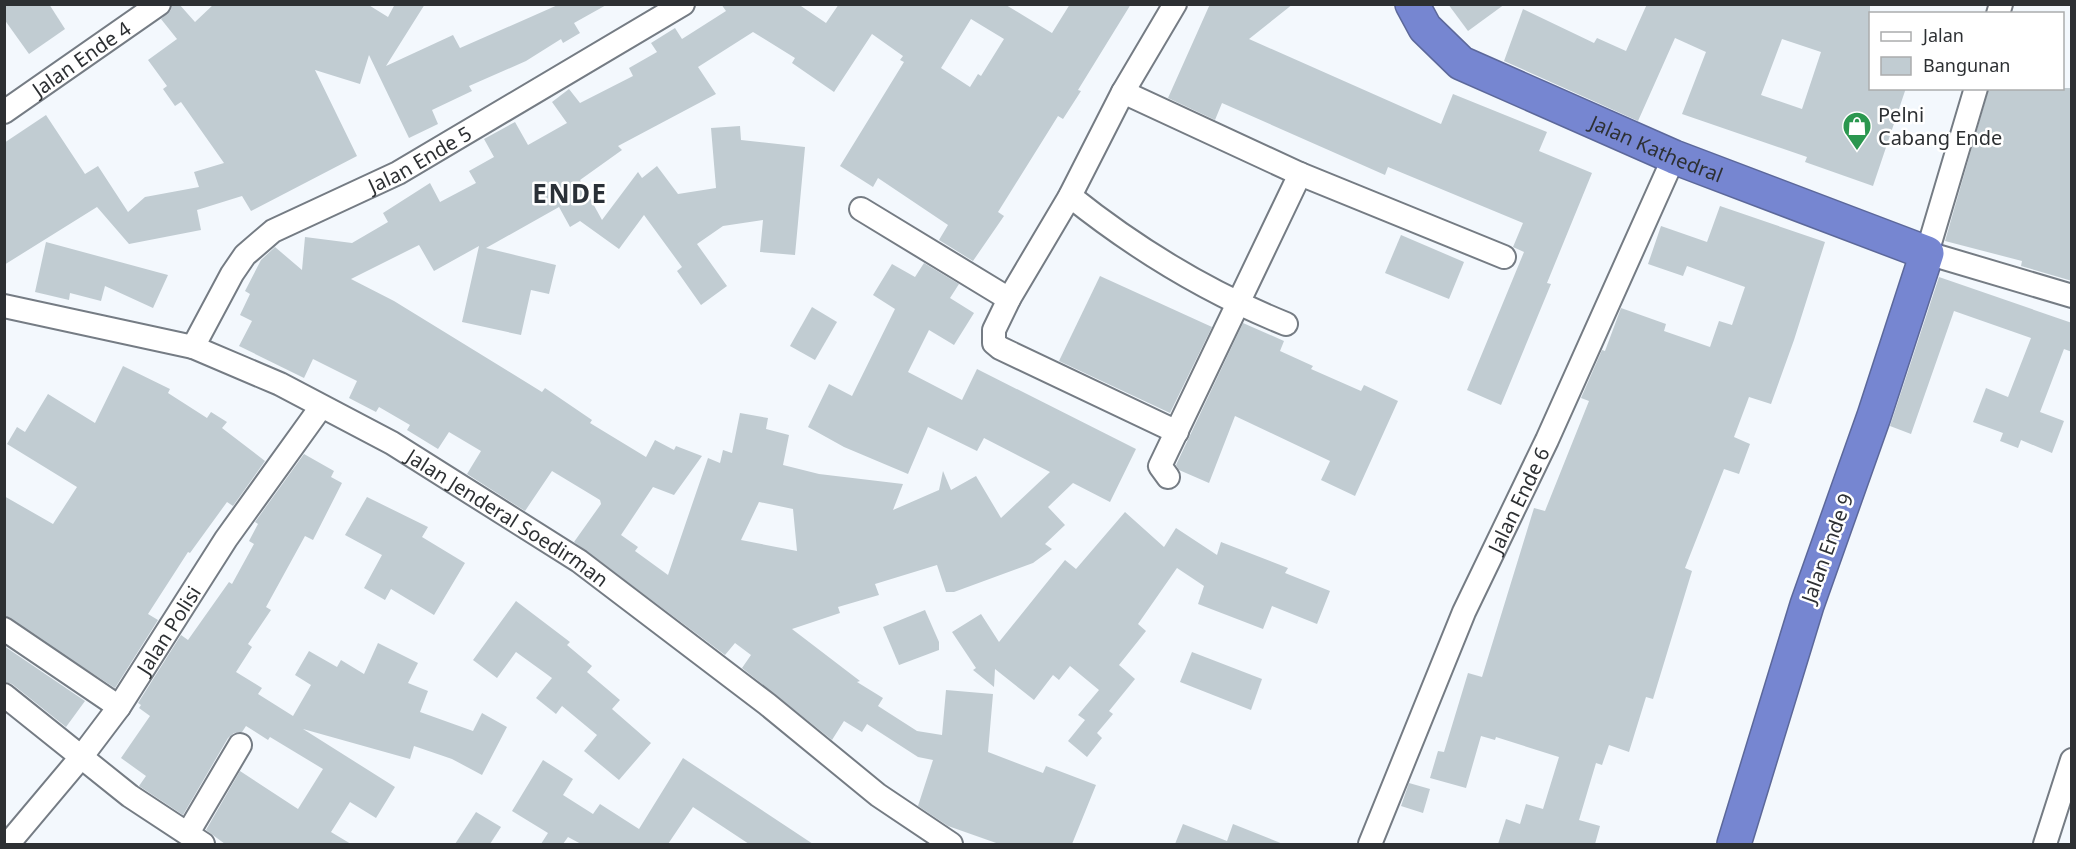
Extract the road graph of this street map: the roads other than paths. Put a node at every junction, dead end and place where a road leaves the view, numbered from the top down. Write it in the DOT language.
graph roads {
  1 [pos="159,4"];
  2 [pos="683,4"];
  3 [pos="1175,4"];
  4 [pos="1412,4"];
  5 [pos="1975,90"];
  6 [pos="1123,92"];
  7 [pos="4,112"];
  8 [pos="1674,157"];
  9 [pos="1300,174"];
  10 [pos="1070,196"];
  11 [pos="861,209"];
  12 [pos="1928,253"];
  13 [pos="1504,256"];
  14 [pos="2072,296"];
  15 [pos="1009,299"];
  16 [pos="1239,305"];
  17 [pos="4,306"];
  18 [pos="1286,324"];
  19 [pos="193,347"];
  20 [pos="321,407"];
  21 [pos="1177,432"];
  22 [pos="1167,477"];
  23 [pos="4,629"];
  24 [pos="4,695"];
  25 [pos="119,707"];
  26 [pos="240,745"];
  27 [pos="82,756"];
  28 [pos="2072,760"];
  29 [pos="9,837"];
  30 [pos="196,839"];
  31 [pos="951,844"];
  32 [pos="1370,844"];
  33 [pos="1734,844"];
  34 [pos="2044,844"];
  1 -- 7 [label="street, Jalan Ende 4"];
  2 -- 19 [label="street, Jalan Ende 5"];
  3 -- 6 [label="street"];
  4 -- 8 [label="highway, Jalan Kathedral"];
  5 -- 12 [label="street"];
  6 -- 9 [label="street"];
  6 -- 10 [label="street"];
  8 -- 12 [label="highway, Jalan Kathedral"];
  8 -- 32 [label="street, Jalan Ende 6"];
  9 -- 13 [label="street"];
  9 -- 16 [label="street"];
  10 -- 15 [label="street"];
  10 -- 16 [label="street"];
  11 -- 15 [label="street"];
  12 -- 14 [label="street"];
  12 -- 33 [label="highway, Jalan Ende 9"];
  15 -- 21 [label="street"];
  16 -- 18 [label="street"];
  16 -- 21 [label="street"];
  17 -- 19 [label="street, Jalan Jenderal Soedirman"];
  19 -- 20 [label="street, Jalan Jenderal Soedirman"];
  20 -- 25 [label="street, Jalan Polisi"];
  20 -- 31 [label="street, Jalan Jenderal Soedirman"];
  21 -- 22 [label="street"];
  23 -- 25 [label="street"];
  24 -- 27 [label="street"];
  25 -- 27 [label="street, Jalan Polisi"];
  26 -- 30 [label="street"];
  27 -- 29 [label="street, Jalan Polisi"];
  27 -- 30 [label="street"];
  28 -- 34 [label="street"];
}
